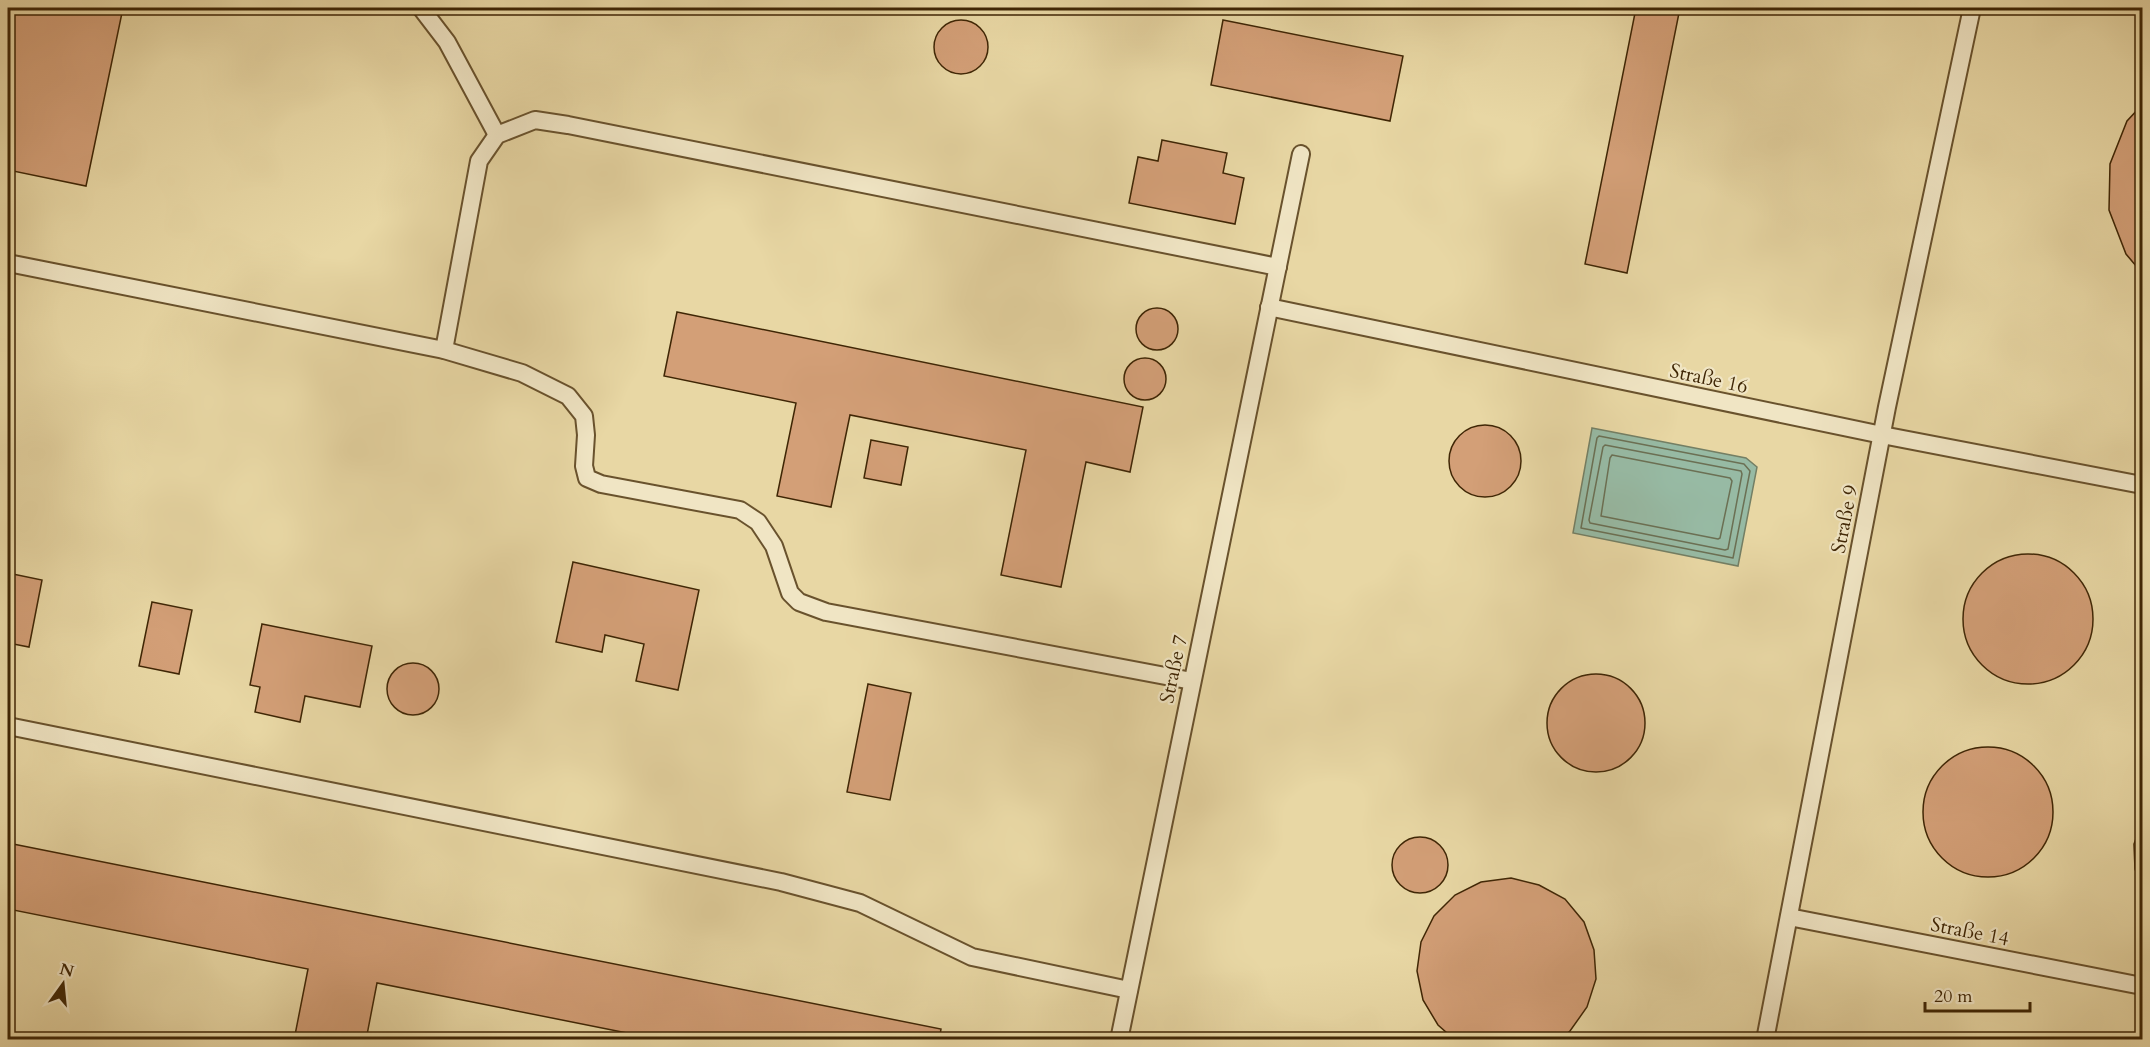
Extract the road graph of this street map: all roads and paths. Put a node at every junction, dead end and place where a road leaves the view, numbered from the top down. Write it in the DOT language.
graph roads {
  1 [pos="421,8"];
  2 [pos="1972,8"];
  3 [pos="497,135"];
  4 [pos="1301,154"];
  5 [pos="8,263"];
  6 [pos="1278,267"];
  7 [pos="1269,307"];
  8 [pos="444,350"];
  9 [pos="1882,435"];
  10 [pos="2142,485"];
  11 [pos="1192,681"];
  12 [pos="8,726"];
  13 [pos="1789,917"];
  14 [pos="2142,986"];
  15 [pos="1129,990"];
  16 [pos="1119,1040"];
  17 [pos="1765,1040"];
  1 -- 3 [label="lane"];
  2 -- 9 [label="lane, Straße 9"];
  3 -- 6 [label="lane"];
  3 -- 8 [label="lane"];
  4 -- 6 [label="lane, Straße 7"];
  5 -- 8 [label="lane"];
  6 -- 7 [label="lane, Straße 7"];
  7 -- 9 [label="lane, Straße 16"];
  7 -- 11 [label="lane, Straße 7"];
  8 -- 11 [label="lane"];
  9 -- 10 [label="lane, Straße 16"];
  9 -- 13 [label="lane, Straße 9"];
  11 -- 15 [label="lane, Straße 7"];
  12 -- 15 [label="lane"];
  13 -- 14 [label="lane, Straße 14"];
  13 -- 17 [label="lane, Straße 9"];
  15 -- 16 [label="lane, Straße 7"];
}
